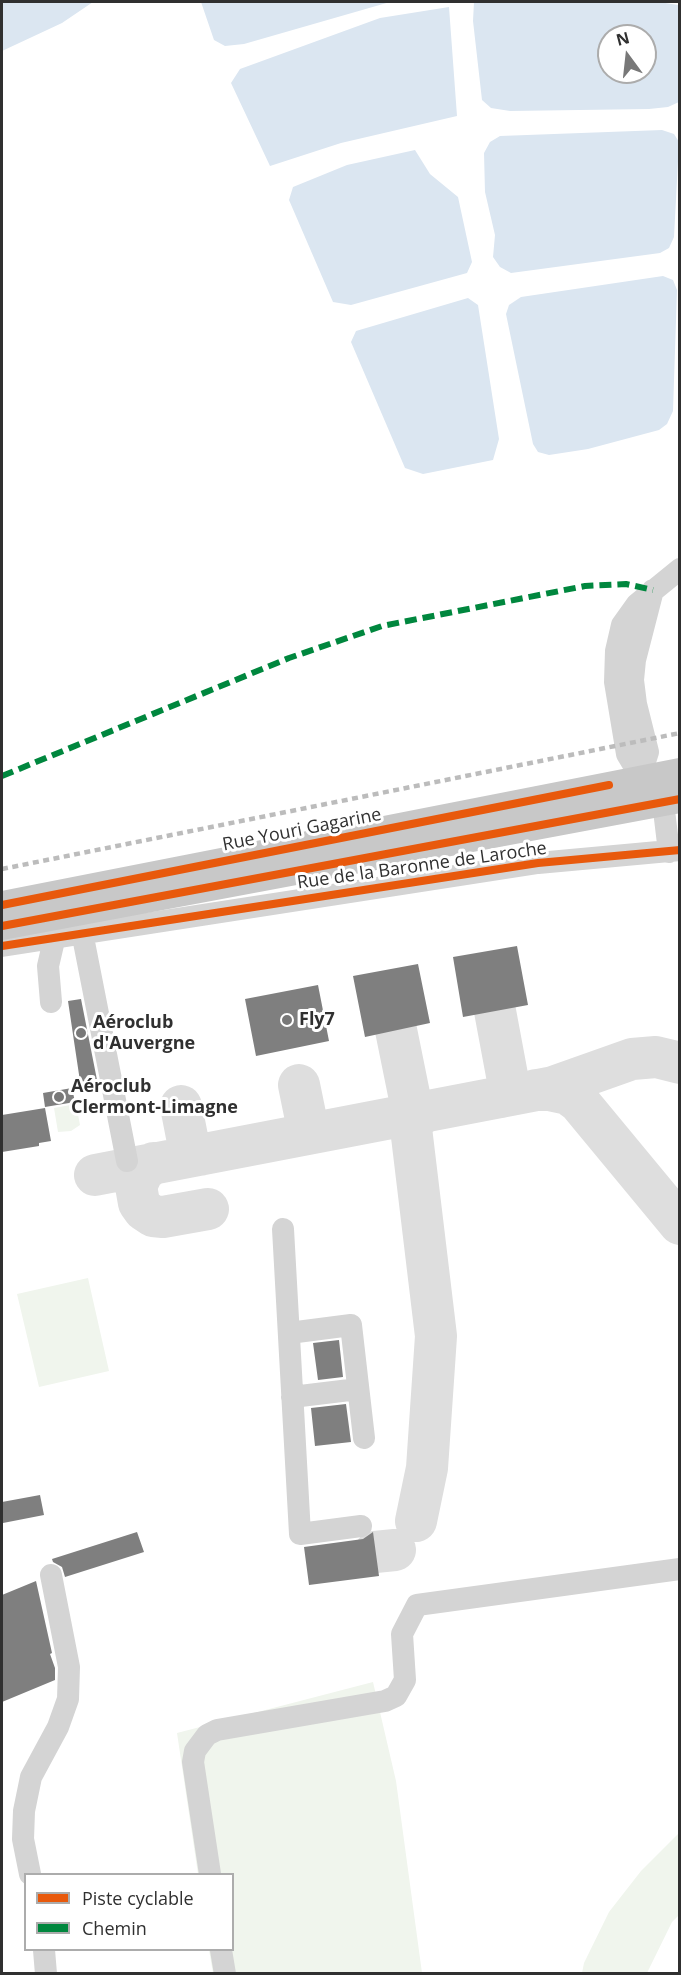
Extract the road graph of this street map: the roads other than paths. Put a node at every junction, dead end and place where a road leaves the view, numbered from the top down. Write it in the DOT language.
graph roads {
  1 [pos="680,568"];
  2 [pos="638,753"];
  3 [pos="680,761"];
  4 [pos="680,772"];
  5 [pos="642,779"];
  6 [pos="609,785"];
  7 [pos="674,795"];
  8 [pos="622,810"];
  9 [pos="674,851"];
  10 [pos="2,905"];
  11 [pos="2,926"];
  12 [pos="82,932"];
  13 [pos="55,936"];
  14 [pos="2,946"];
  15 [pos="51,1002"];
  16 [pos="128,1161"];
  17 [pos="282,1229"];
  18 [pos="289,1333"];
  19 [pos="358,1389"];
  20 [pos="292,1397"];
  21 [pos="364,1438"];
  22 [pos="361,1526"];
  23 [pos="680,1569"];
  24 [pos="51,1575"];
  25 [pos="30,1873"];
  26 [pos="210,1873"];
  27 [pos="44,1951"];
  28 [pos="221,1951"];
  29 [pos="45,1974"];
  30 [pos="225,1974"];
  1 -- 2 [label="street"];
  2 -- 3 [label="street"];
  2 -- 5 [label="street"];
  2 -- 6 [label="street"];
  4 -- 5 [label="main road, Rue Youri Gagarine"];
  5 -- 6 [label="main road, Rue Youri Gagarine"];
  5 -- 7 [label="street"];
  5 -- 8 [label="street"];
  6 -- 10 [label="main road, Rue Youri Gagarine"];
  7 -- 8 [label="main road, Rue Youri Gagarine"];
  7 -- 9 [label="street"];
  8 -- 11 [label="main road, Rue Youri Gagarine"];
  9 -- 12 [label="street, Rue de la Baronne de Laroche"];
  12 -- 13 [label="street, Rue de la Baronne de Laroche"];
  12 -- 16 [label="street"];
  13 -- 14 [label="street, Rue de la Baronne de Laroche"];
  13 -- 15 [label="street"];
  17 -- 18 [label="street"];
  18 -- 19 [label="street"];
  18 -- 20 [label="street"];
  19 -- 20 [label="street"];
  19 -- 21 [label="street"];
  20 -- 22 [label="street"];
  23 -- 26 [label="street"];
  24 -- 25 [label="street"];
  27 -- 29 [label="street"];
  28 -- 30 [label="street"];
}
